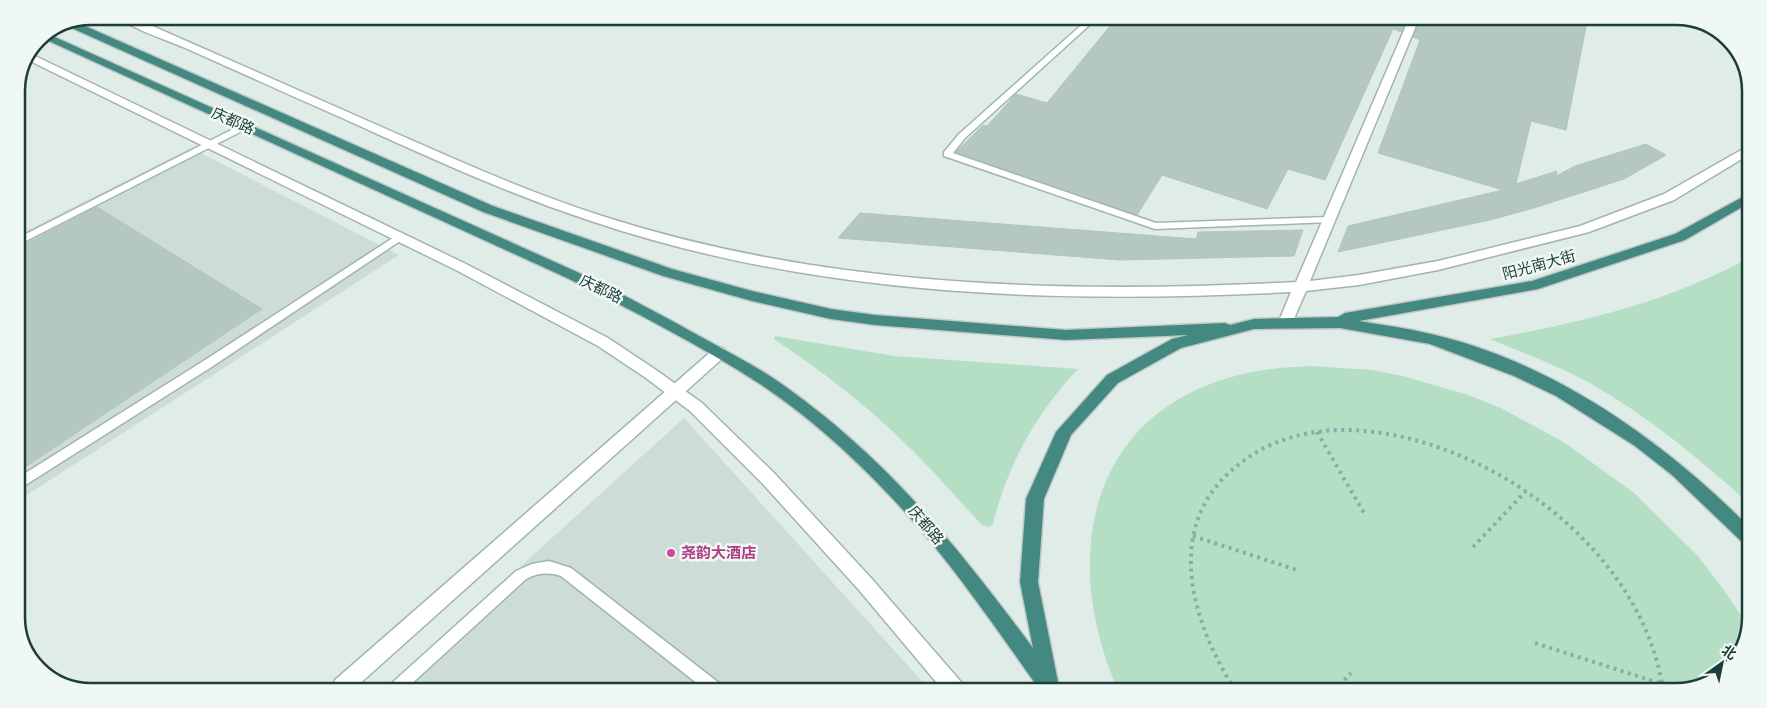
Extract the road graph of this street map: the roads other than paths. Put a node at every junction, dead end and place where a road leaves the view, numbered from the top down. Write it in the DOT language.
graph roads {
  1 [pos="142,25"];
  2 [pos="1085,25"];
  3 [pos="1411,25"];
  4 [pos="77,26"];
  5 [pos="50,39"];
  6 [pos="34,59"];
  7 [pos="245,126"];
  8 [pos="209,144"];
  9 [pos="1742,154"];
  10 [pos="1742,202"];
  11 [pos="1328,220"];
  12 [pos="399,237"];
  13 [pos="25,239"];
  14 [pos="1301,286"];
  15 [pos="1286,321"];
  16 [pos="1323,321"];
  17 [pos="1225,328"];
  18 [pos="719,353"];
  19 [pos="675,392"];
  20 [pos="25,480"];
  21 [pos="1742,531"];
  22 [pos="347,683"];
  23 [pos="402,683"];
  24 [pos="708,683"];
  25 [pos="949,683"];
  26 [pos="1047,683"];
  27 [pos="1050,683"];
  1 -- 14 [label="street"];
  2 -- 11 [label="lane"];
  3 -- 11 [label="street"];
  4 -- 17 [label="highway, 庆都路"];
  5 -- 7 [label="highway, 庆都路"];
  6 -- 8 [label="street"];
  7 -- 8 [label="lane"];
  7 -- 18 [label="highway, 庆都路"];
  8 -- 12 [label="street"];
  8 -- 13 [label="lane"];
  9 -- 14 [label="street"];
  10 -- 16 [label="highway, 阳光南大街"];
  11 -- 14 [label="street"];
  12 -- 19 [label="street"];
  12 -- 20 [label="lane"];
  14 -- 15 [label="street"];
  15 -- 16 [label="highway"];
  15 -- 17 [label="highway"];
  16 -- 21 [label="highway"];
  17 -- 27 [label="highway"];
  18 -- 19 [label="street"];
  18 -- 26 [label="highway, 庆都路"];
  19 -- 22 [label="street"];
  19 -- 25 [label="street"];
  23 -- 24 [label="lane"];
}
